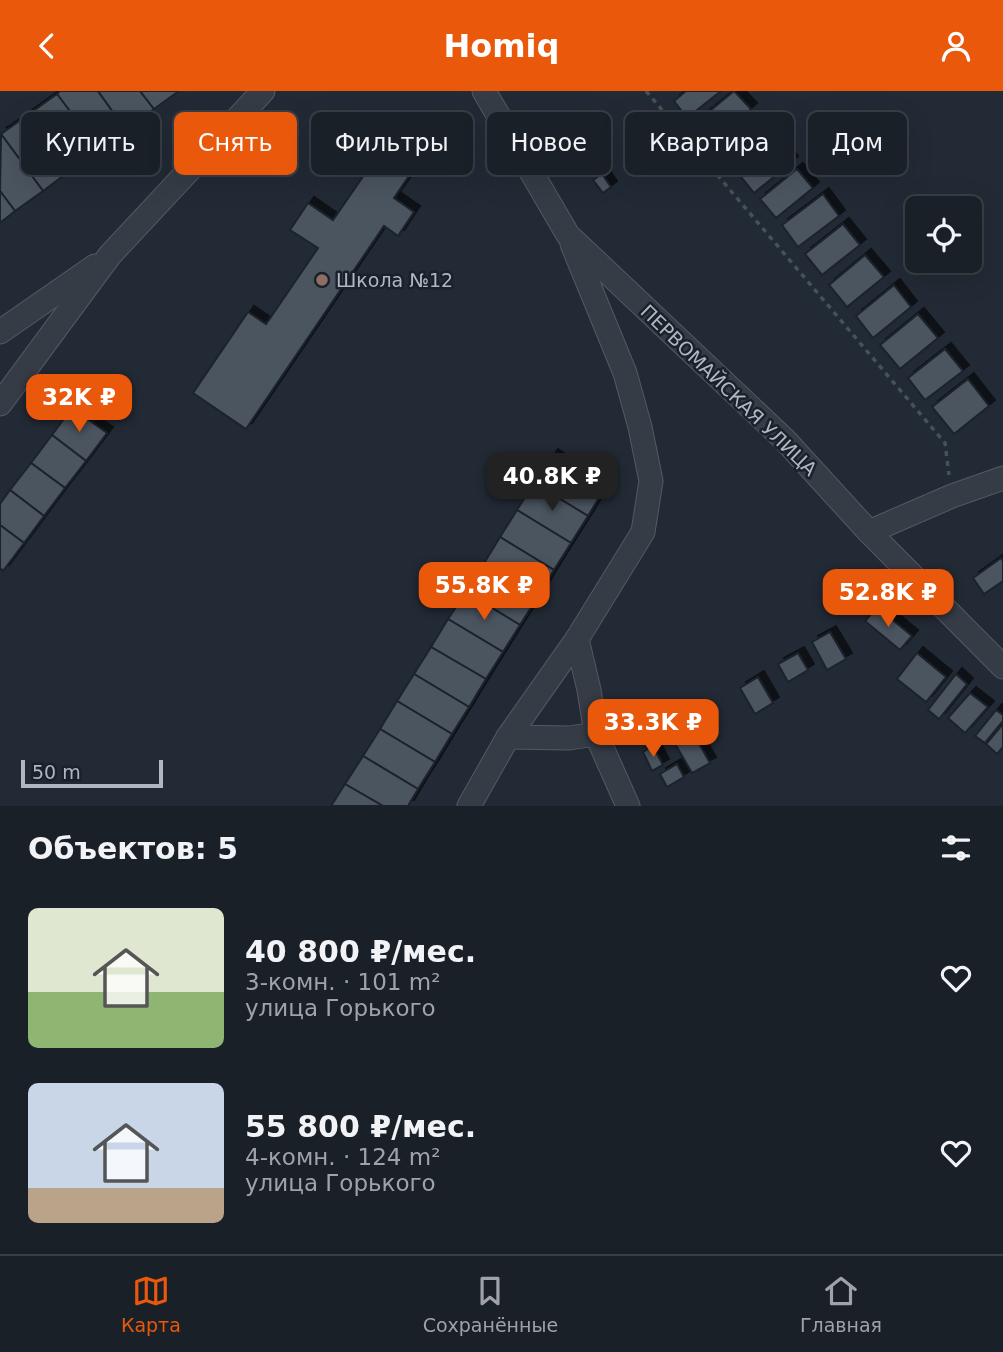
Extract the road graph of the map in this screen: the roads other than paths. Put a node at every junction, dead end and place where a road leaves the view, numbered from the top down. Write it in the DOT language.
graph roads {
  1 [pos="263,91"];
  2 [pos="484,91"];
  3 [pos="568,235"];
  4 [pos="110,255"];
  5 [pos="0,332"];
  6 [pos="0,404"];
  7 [pos="1003,478"];
  8 [pos="869,532"];
  9 [pos="577,639"];
  10 [pos="1003,667"];
  11 [pos="596,734"];
  12 [pos="508,737"];
  13 [pos="469,806"];
  14 [pos="628,806"];
  1 -- 4 [label="street"];
  2 -- 3 [label="street, ПЕРВОМАЙСКАЯ УЛИЦА"];
  3 -- 8 [label="street, ПЕРВОМАЙСКАЯ УЛИЦА"];
  3 -- 9 [label="street"];
  4 -- 5 [label="street"];
  4 -- 6 [label="street"];
  7 -- 8 [label="street"];
  8 -- 10 [label="street, ПЕРВОМАЙСКАЯ УЛИЦА"];
  9 -- 11 [label="street"];
  9 -- 12 [label="street"];
  11 -- 12 [label="street"];
  11 -- 14 [label="street"];
  12 -- 13 [label="street"];
}
